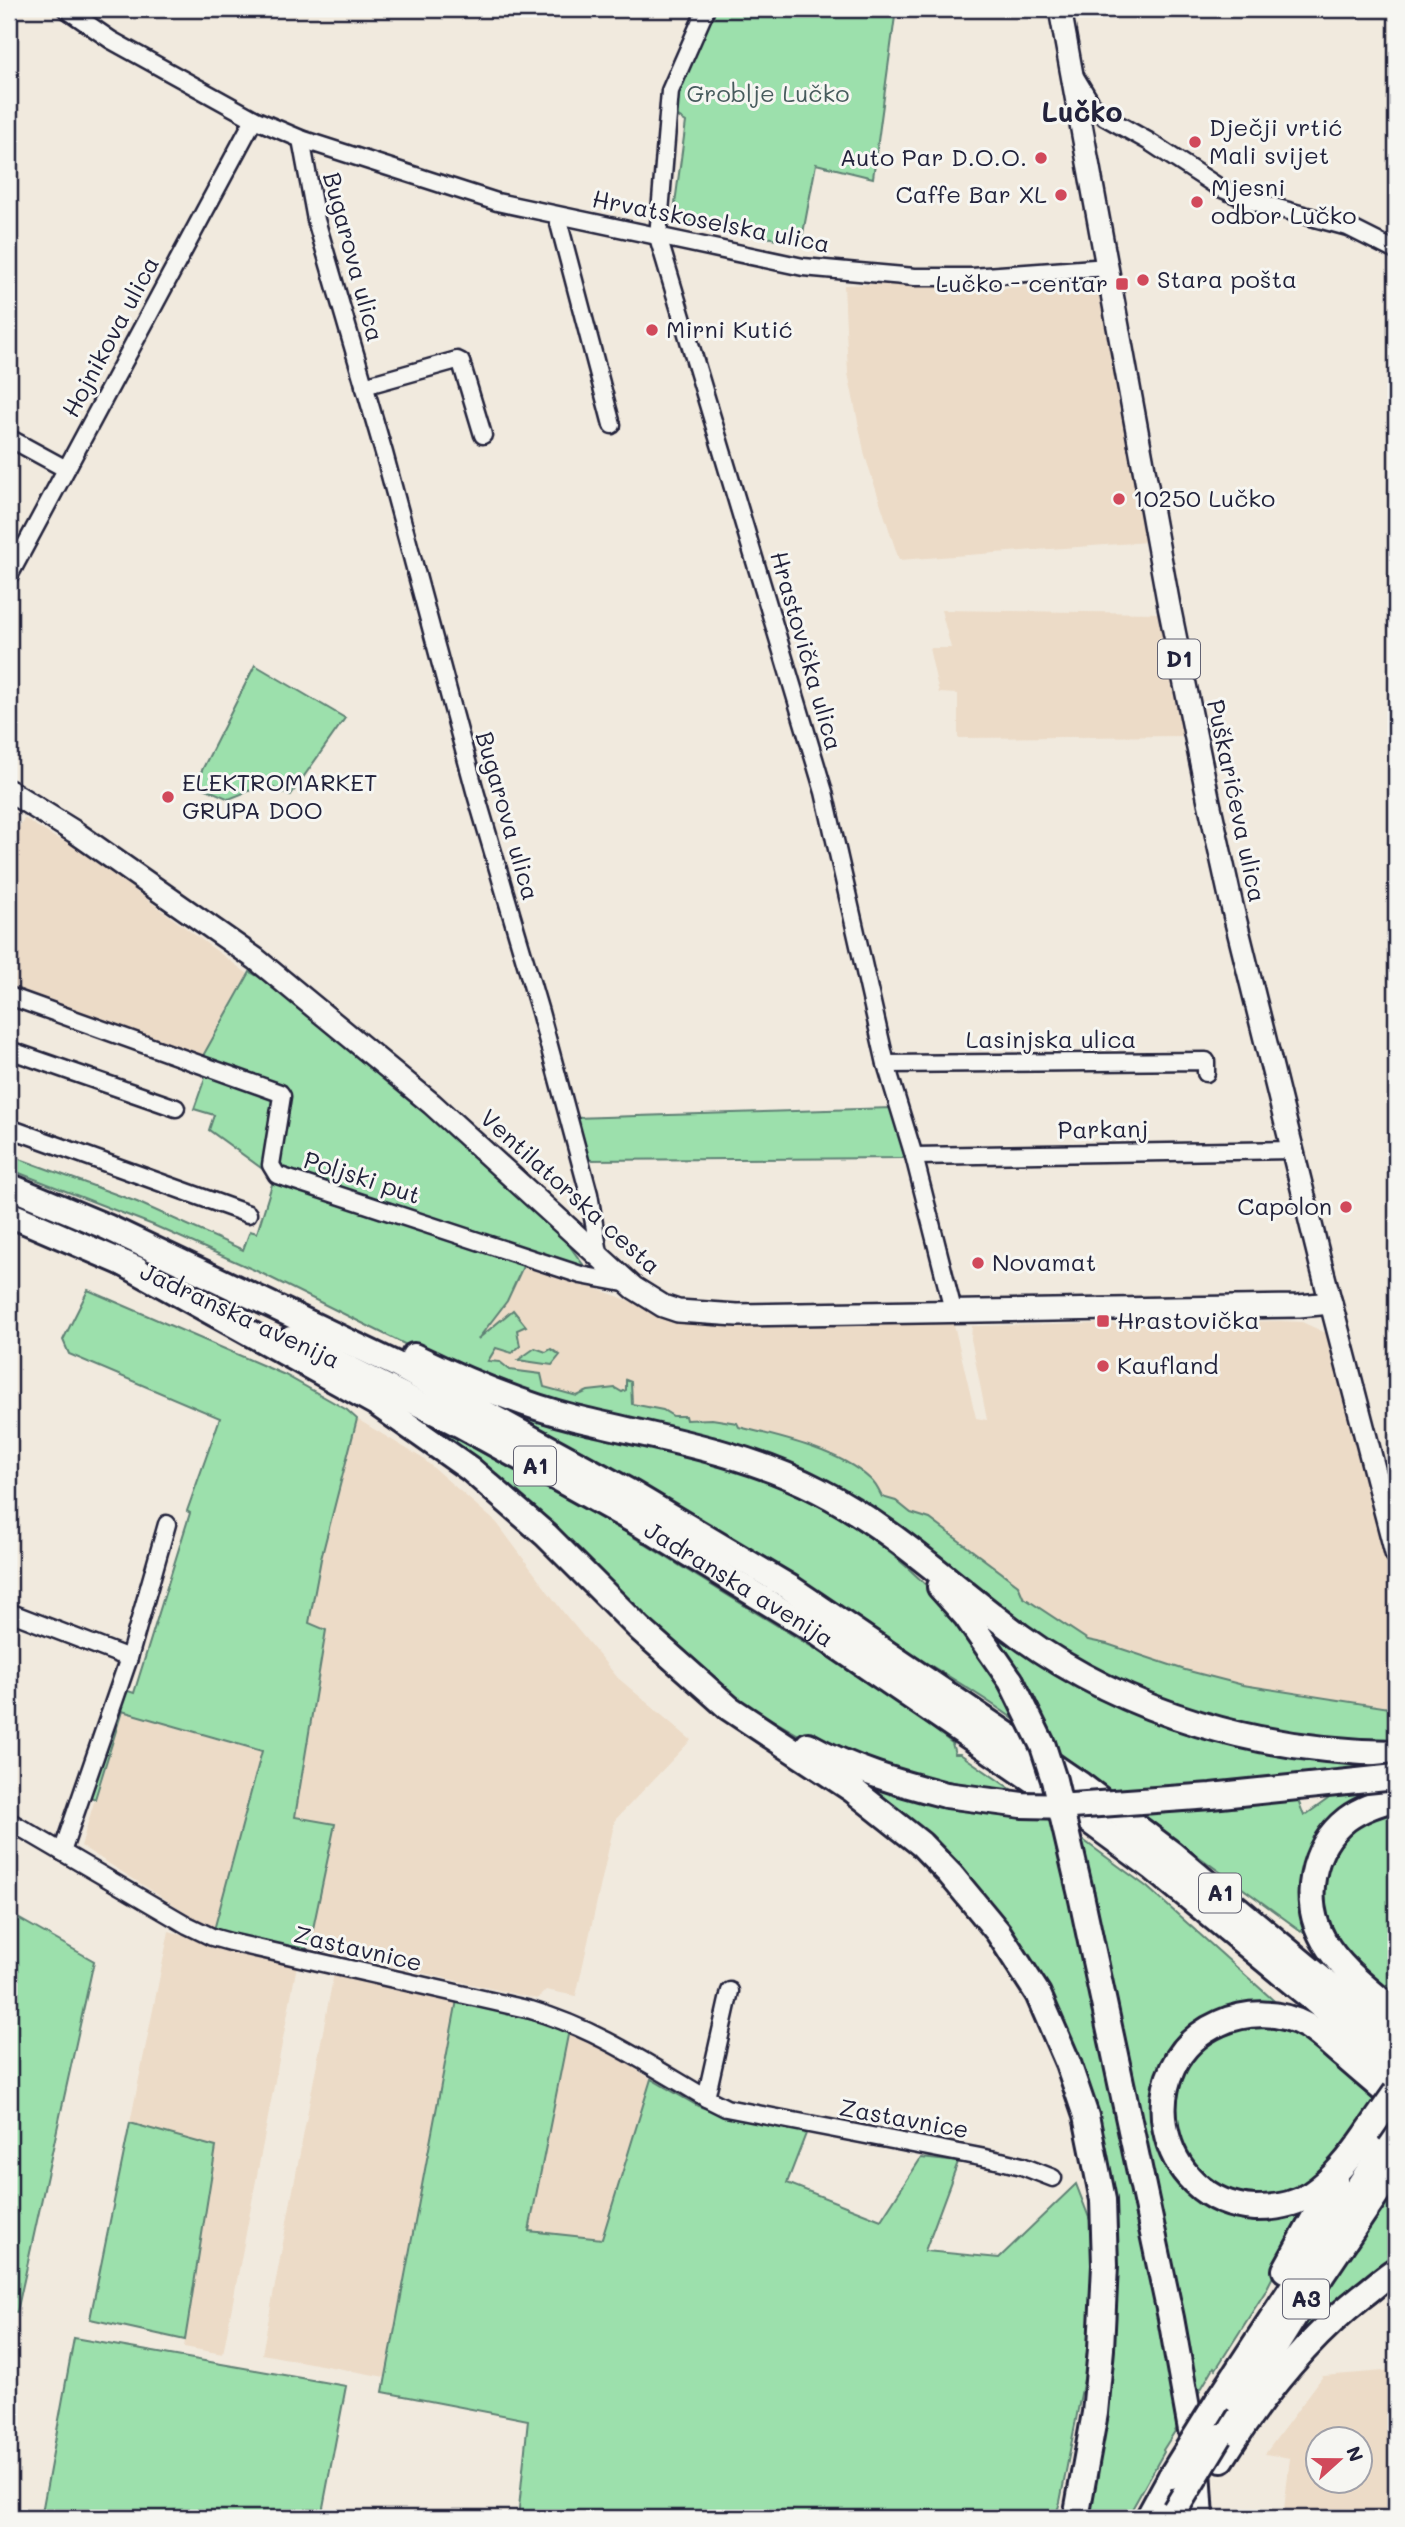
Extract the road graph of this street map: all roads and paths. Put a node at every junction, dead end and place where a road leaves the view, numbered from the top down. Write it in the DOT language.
graph roads {
  1 [pos="706,9"];
  2 [pos="1060,9"];
  3 [pos="71,10"];
  4 [pos="1069,66"];
  5 [pos="254,118"];
  6 [pos="1121,127"];
  7 [pos="302,139"];
  8 [pos="1084,139"];
  9 [pos="557,216"];
  10 [pos="658,237"];
  11 [pos="1396,251"];
  12 [pos="1108,267"];
  13 [pos="364,386"];
  14 [pos="612,425"];
  15 [pos="483,435"];
  16 [pos="9,438"];
  17 [pos="66,469"];
  18 [pos="9,576"];
  19 [pos="9,791"];
  20 [pos="9,996"];
  21 [pos="9,1050"];
  22 [pos="886,1064"];
  23 [pos="1206,1073"];
  24 [pos="176,1108"];
  25 [pos="9,1128"];
  26 [pos="1293,1150"];
  27 [pos="914,1156"];
  28 [pos="11,1186"];
  29 [pos="9,1214"];
  30 [pos="248,1214"];
  31 [pos="600,1259"];
  32 [pos="123,1263"];
  33 [pos="629,1284"];
  34 [pos="1331,1303"];
  35 [pos="953,1310"];
  36 [pos="856,1512"];
  37 [pos="167,1524"];
  38 [pos="1396,1553"];
  39 [pos="9,1612"];
  40 [pos="129,1658"];
  41 [pos="710,1689"];
  42 [pos="930,1695"];
  43 [pos="1396,1753"];
  44 [pos="1396,1777"];
  45 [pos="1396,1798"];
  46 [pos="9,1821"];
  47 [pos="62,1852"];
  48 [pos="730,1991"];
  49 [pos="1396,2013"];
  50 [pos="1396,2021"];
  51 [pos="1396,2040"];
  52 [pos="1396,2072"];
  53 [pos="1396,2093"];
  54 [pos="706,2098"];
  55 [pos="1396,2101"];
  56 [pos="1386,2143"];
  57 [pos="1353,2153"];
  58 [pos="1053,2178"];
  59 [pos="1396,2270"];
  60 [pos="1217,2402"];
  61 [pos="1221,2447"];
  62 [pos="1177,2516"];
  63 [pos="1076,2518"];
  64 [pos="1148,2518"];
  65 [pos="1201,2518"];
  1 -- 10 [label="street, Hrastovička ulica"];
  2 -- 4 [label="main road, Puškarićeva ulica / D1"];
  3 -- 5 [label="street, Hrvatskoselska ulica"];
  4 -- 6 [label="street"];
  4 -- 8 [label="main road, Puškarićeva ulica / D1"];
  5 -- 7 [label="street, Hrvatskoselska ulica"];
  5 -- 17 [label="street, Hojnikova ulica"];
  6 -- 8 [label="street"];
  6 -- 11 [label="street"];
  7 -- 9 [label="street, Hrvatskoselska ulica"];
  7 -- 13 [label="street, Bugarova ulica"];
  8 -- 12 [label="main road, Puškarićeva ulica / D1"];
  9 -- 10 [label="street, Hrvatskoselska ulica"];
  9 -- 14 [label="street, Hrvatskoselska ulica"];
  10 -- 12 [label="street, Hrvatskoselska ulica"];
  10 -- 22 [label="street, Hrastovička ulica"];
  12 -- 26 [label="main road, Puškarićeva ulica / D1"];
  13 -- 15 [label="street"];
  13 -- 31 [label="street, Bugarova ulica"];
  16 -- 17 [label="street"];
  17 -- 18 [label="street, Hojnikova ulica"];
  19 -- 31 [label="main road, Ventilatorska cesta"];
  20 -- 33 [label="street, Poljski put"];
  21 -- 24 [label="street"];
  22 -- 23 [label="street, Lasinjska ulica"];
  22 -- 27 [label="street, Hrastovička ulica"];
  25 -- 30 [label="street"];
  26 -- 27 [label="street, Parkanj"];
  26 -- 34 [label="main road, Puškarićeva ulica / D1"];
  27 -- 35 [label="street, Hrastovička ulica"];
  28 -- 36 [label="highway"];
  28 -- 42 [label="highway, Jadranska avenija / A1"];
  29 -- 32 [label="highway, Jadranska avenija / A1"];
  31 -- 33 [label="main road, Ventilatorska cesta"];
  32 -- 41 [label="highway"];
  32 -- 42 [label="highway, Jadranska avenija / A1"];
  33 -- 35 [label="main road, Ventilatorska cesta"];
  34 -- 35 [label="main road, Ventilatorska cesta"];
  34 -- 38 [label="main road, Puškarićeva ulica / D1"];
  36 -- 43 [label="highway"];
  36 -- 65 [label="highway, bridge"];
  37 -- 40 [label="street"];
  39 -- 40 [label="street"];
  40 -- 47 [label="street"];
  41 -- 44 [label="highway, bridge"];
  41 -- 63 [label="highway"];
  42 -- 50 [label="highway"];
  42 -- 51 [label="highway, Jadranska avenija / A1"];
  42 -- 52 [label="highway, Jadranska avenija / A1"];
  42 -- 53 [label="highway"];
  45 -- 49 [label="highway"];
  46 -- 47 [label="street, Zastavnice"];
  47 -- 54 [label="street, Zastavnice"];
  48 -- 54 [label="street"];
  53 -- 56 [label="highway, bridge"];
  54 -- 58 [label="street, Zastavnice"];
  55 -- 57 [label="highway"];
  56 -- 57 [label="highway"];
  56 -- 60 [label="highway, A3"];
  56 -- 61 [label="highway, A3"];
  57 -- 60 [label="highway"];
  59 -- 61 [label="highway"];
  60 -- 64 [label="highway, A3, bridge"];
  61 -- 62 [label="highway, A3, bridge"];
}
